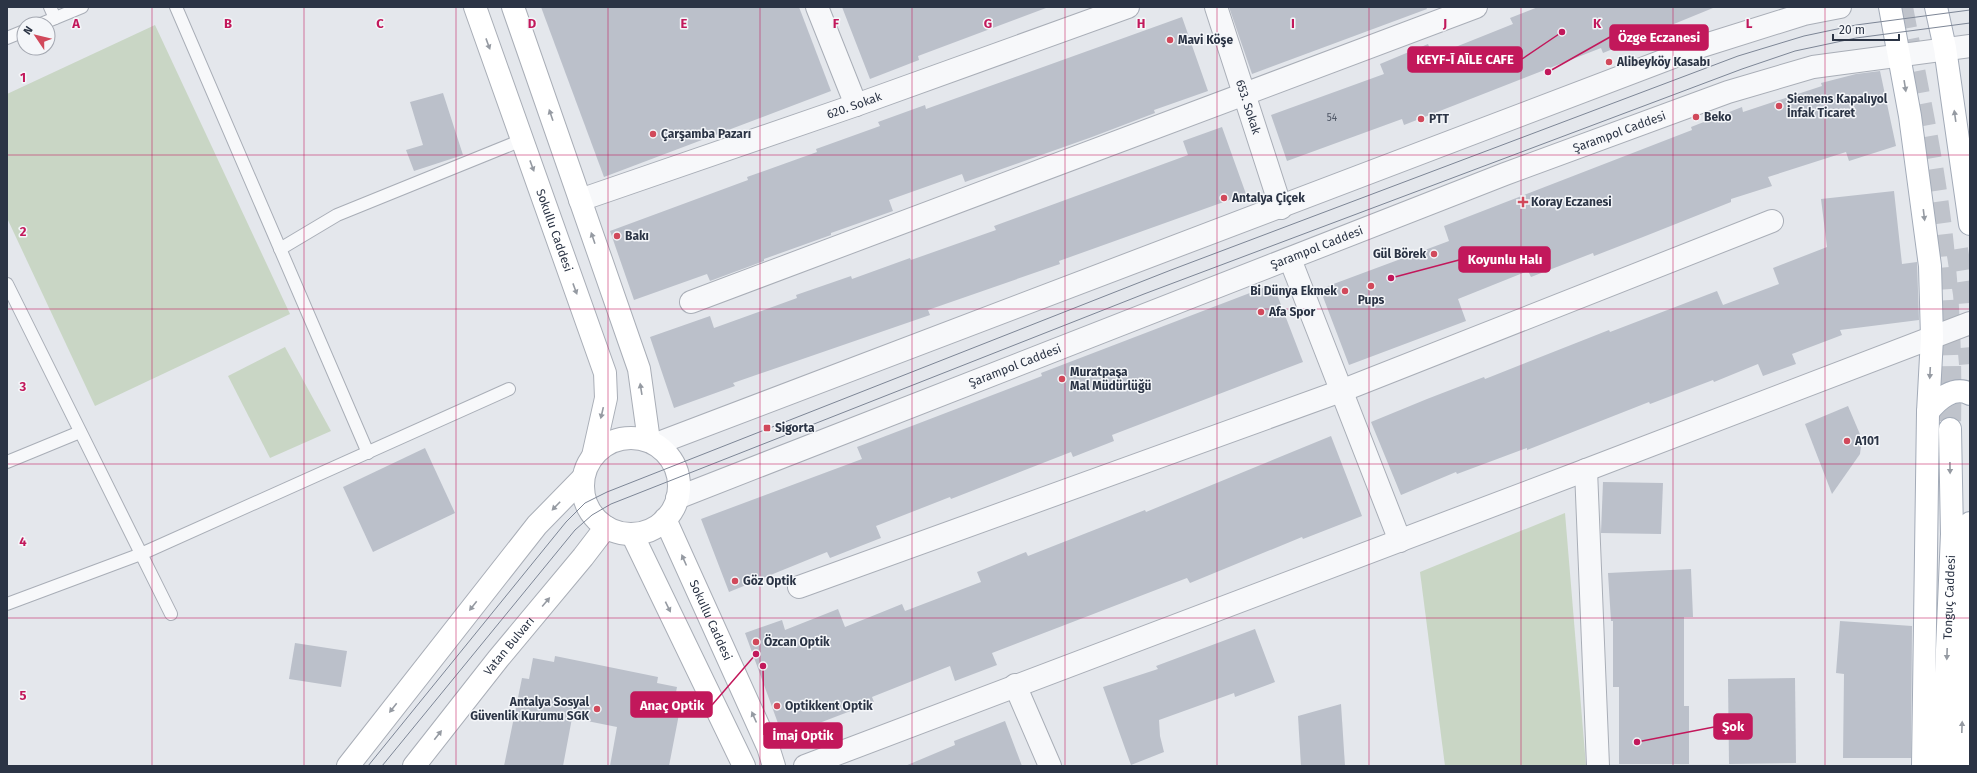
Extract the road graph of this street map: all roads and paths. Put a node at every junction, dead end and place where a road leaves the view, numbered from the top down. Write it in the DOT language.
graph roads {
  1 [pos="82,7"];
  2 [pos="176,7"];
  3 [pos="475,7"];
  4 [pos="513,7"];
  5 [pos="817,7"];
  6 [pos="1128,7"];
  7 [pos="1216,7"];
  8 [pos="1476,7"];
  9 [pos="1840,7"];
  10 [pos="1890,7"];
  11 [pos="1936,7"];
  12 [pos="52,13"];
  13 [pos="1970,46"];
  14 [pos="1945,48"];
  15 [pos="1900,56"];
  16 [pos="1244,93"];
  17 [pos="856,105"];
  18 [pos="522,140"];
  19 [pos="1964,144"];
  20 [pos="580,200"];
  21 [pos="1280,208"];
  22 [pos="1772,221"];
  23 [pos="1970,224"];
  24 [pos="280,249"];
  25 [pos="1290,259"];
  26 [pos="7,284"];
  27 [pos="691,302"];
  28 [pos="1970,323"];
  29 [pos="1932,338"];
  30 [pos="509,389"];
  31 [pos="1341,391"];
  32 [pos="1970,394"];
  33 [pos="1928,412"];
  34 [pos="1950,429"];
  35 [pos="80,432"];
  36 [pos="653,443"];
  37 [pos="368,453"];
  38 [pos="592,456"];
  39 [pos="7,462"];
  40 [pos="1586,470"];
  41 [pos="583,478"];
  42 [pos="677,498"];
  43 [pos="665,519"];
  44 [pos="1970,523"];
  45 [pos="606,527"];
  46 [pos="632,534"];
  47 [pos="1400,541"];
  48 [pos="141,554"];
  49 [pos="800,587"];
  50 [pos="7,604"];
  51 [pos="171,614"];
  52 [pos="1015,686"];
  53 [pos="348,766"];
  54 [pos="414,766"];
  55 [pos="744,766"];
  56 [pos="774,766"];
  57 [pos="805,766"];
  58 [pos="1050,766"];
  59 [pos="1598,766"];
  60 [pos="1924,766"];
  61 [pos="1942,766"];
  62 [pos="1962,766"];
  1 -- 12 [label="lane"];
  2 -- 24 [label="lane"];
  3 -- 18 [label="main road, Sokullu Caddesi, one-way"];
  20 -- 4 [label="main road, one-way"];
  5 -- 17 [label="street"];
  6 -- 17 [label="street, 620. Sokak"];
  7 -- 16 [label="street, 653. Sokak"];
  8 -- 16 [label="street"];
  9 -- 21 [label="street"];
  10 -- 15 [label="main road"];
  11 -- 14 [label="main road"];
  13 -- 14 [label="street, Şarampol Caddesi"];
  14 -- 15 [label="street, Şarampol Caddesi"];
  19 -- 14 [label="main road, one-way"];
  15 -- 25 [label="street, Şarampol Caddesi"];
  15 -- 29 [label="main road, one-way"];
  16 -- 21 [label="street, 653. Sokak"];
  16 -- 27 [label="street"];
  17 -- 20 [label="street, 620. Sokak"];
  18 -- 24 [label="lane"];
  18 -- 38 [label="main road, Sokullu Caddesi, one-way"];
  19 -- 23 [label="main road"];
  36 -- 20 [label="main road, one-way"];
  21 -- 36 [label="street"];
  22 -- 31 [label="street"];
  24 -- 37 [label="lane"];
  25 -- 31 [label="street"];
  25 -- 42 [label="street, Şarampol Caddesi"];
  26 -- 35 [label="lane"];
  28 -- 29 [label="street"];
  29 -- 33 [label="main road, one-way"];
  29 -- 40 [label="street"];
  30 -- 37 [label="lane"];
  31 -- 47 [label="street"];
  31 -- 49 [label="street"];
  32 -- 33 [label="main road"];
  33 -- 60 [label="main road"];
  34 -- 61 [label="main road, Tonguç Caddesi, one-way"];
  35 -- 39 [label="lane"];
  35 -- 48 [label="lane"];
  36 -- 38 [label="main road"];
  36 -- 42 [label="main road"];
  37 -- 48 [label="lane"];
  38 -- 41 [label="main road"];
  40 -- 47 [label="street"];
  40 -- 59 [label="street"];
  41 -- 45 [label="main road"];
  41 -- 53 [label="main road, one-way"];
  42 -- 43 [label="main road"];
  43 -- 46 [label="main road"];
  56 -- 43 [label="main road, Sokullu Caddesi, one-way"];
  62 -- 44 [label="main road, Tonguç Caddesi, one-way"];
  45 -- 46 [label="main road"];
  54 -- 45 [label="main road, Vatan Bulvarı, one-way"];
  46 -- 55 [label="main road, one-way"];
  47 -- 52 [label="street"];
  48 -- 50 [label="lane"];
  48 -- 51 [label="lane"];
  52 -- 57 [label="street"];
  52 -- 58 [label="street"];
}
